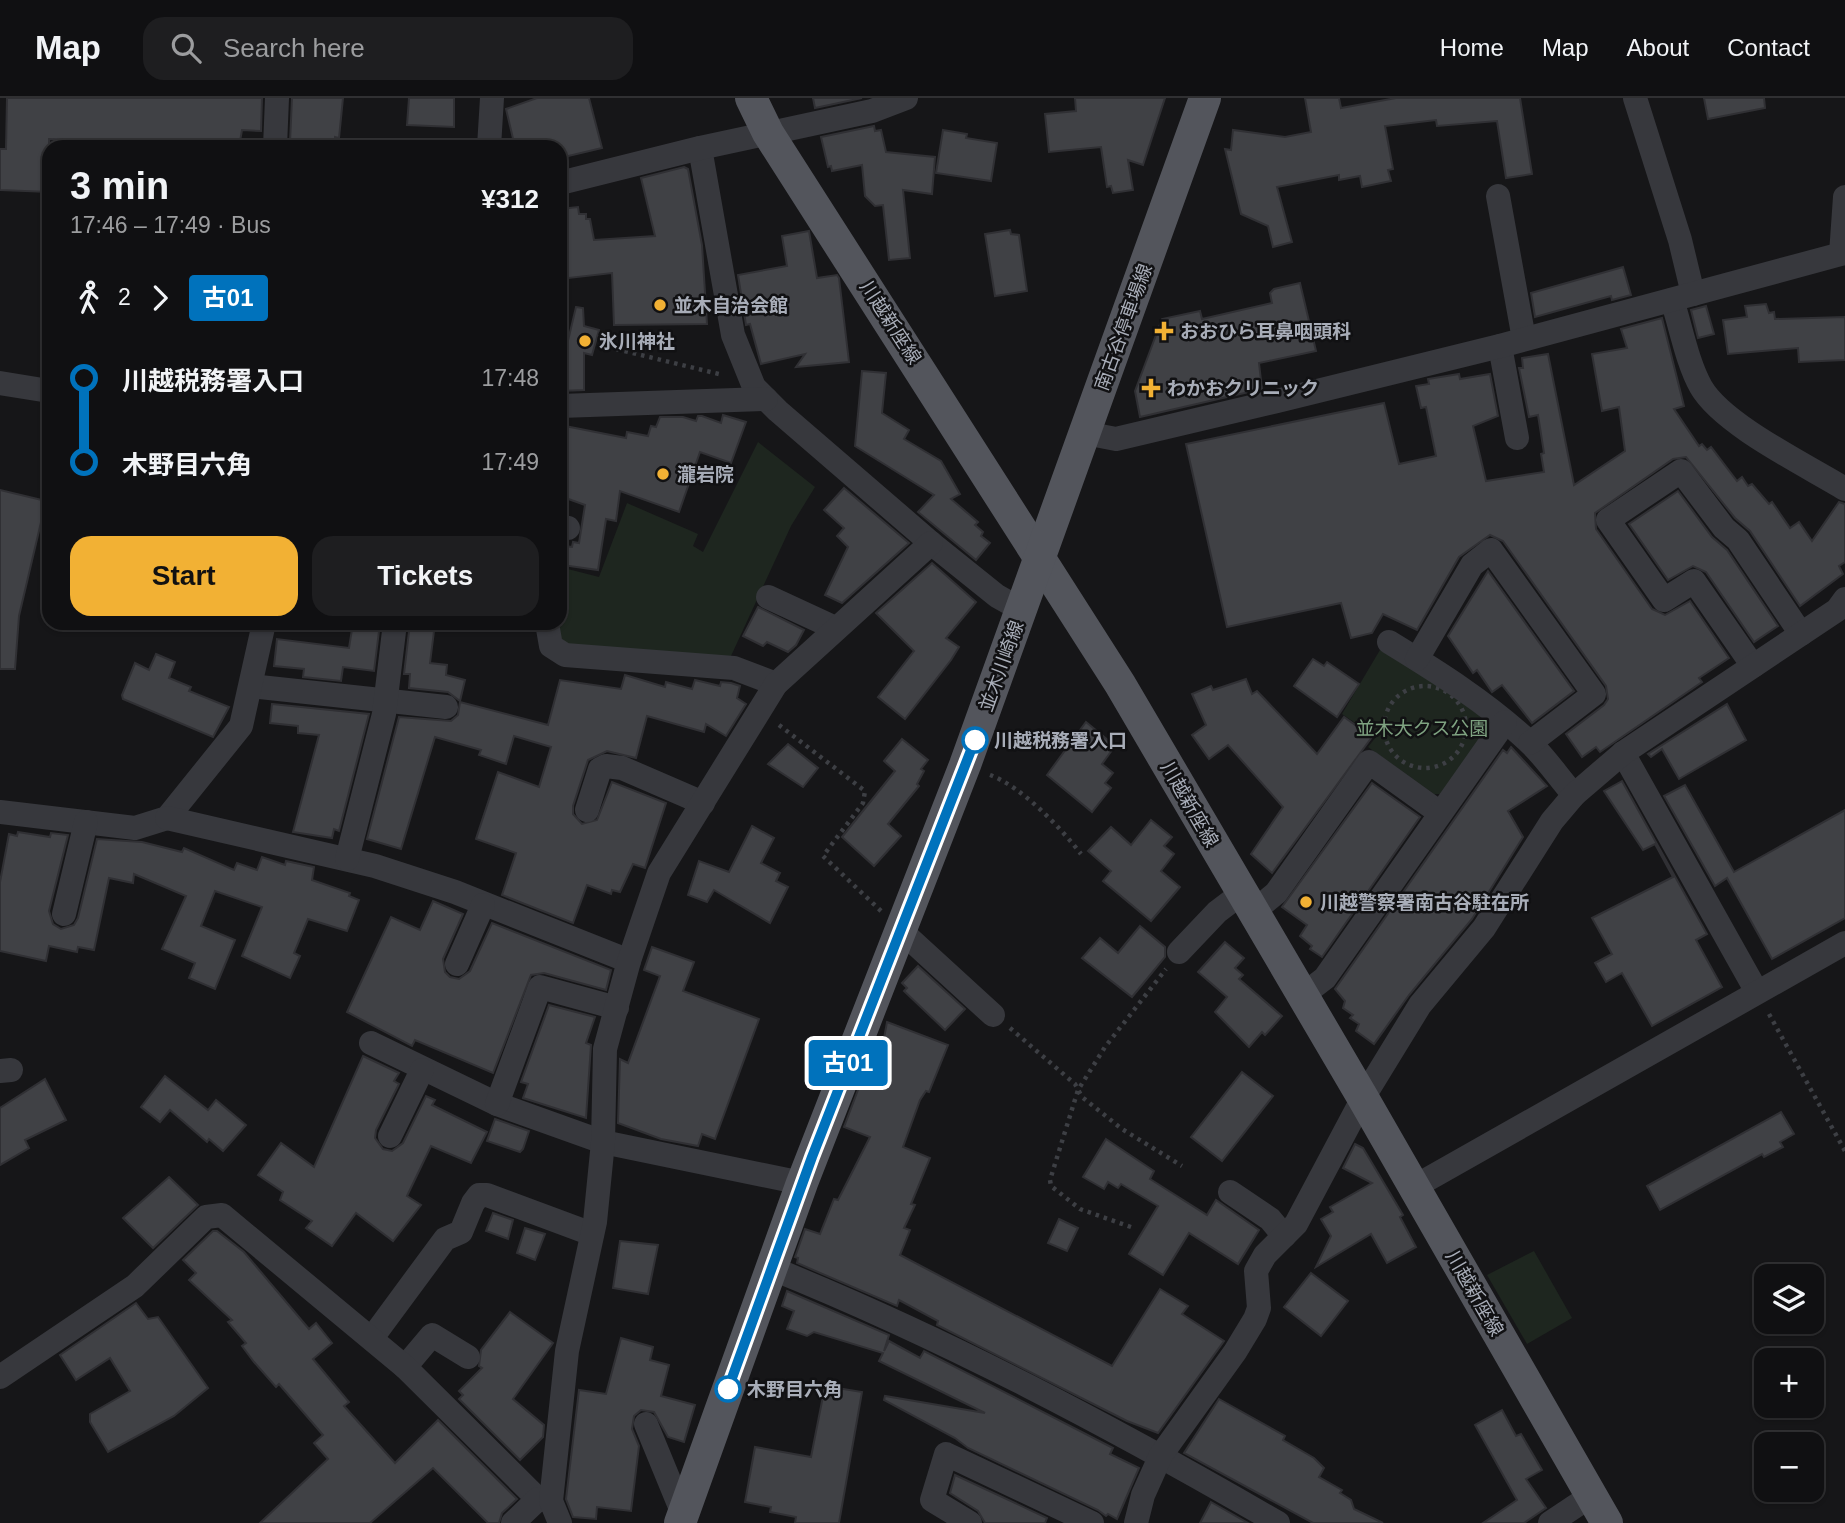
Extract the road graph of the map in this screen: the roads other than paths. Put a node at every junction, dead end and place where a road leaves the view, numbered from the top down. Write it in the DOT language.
graph roads {
  1 [pos="278,98"];
  2 [pos="492,98"];
  3 [pos="751,98"];
  4 [pos="905,98"];
  5 [pos="1205,98"];
  6 [pos="1634,98"];
  7 [pos="768,133"];
  8 [pos="275,140"];
  9 [pos="489,140"];
  10 [pos="700,148"];
  11 [pos="567,181"];
  12 [pos="1499,196"];
  13 [pos="1845,197"];
  14 [pos="1682,297"];
  15 [pos="1524,339"];
  16 [pos="1500,346"];
  17 [pos="0,383"];
  18 [pos="42,390"];
  19 [pos="766,399"];
  20 [pos="567,406"];
  21 [pos="1086,433"];
  22 [pos="1516,438"];
  23 [pos="1845,489"];
  24 [pos="931,543"];
  25 [pos="1040,555"];
  26 [pos="768,597"];
  27 [pos="1845,599"];
  28 [pos="1022,610"];
  29 [pos="835,628"];
  30 [pos="263,630"];
  31 [pos="394,630"];
  32 [pos="548,630"];
  33 [pos="1801,634"];
  34 [pos="1389,642"];
  35 [pos="1418,659"];
  36 [pos="1753,666"];
  37 [pos="776,684"];
  38 [pos="251,686"];
  39 [pos="385,699"];
  40 [pos="446,707"];
  41 [pos="1505,722"];
  42 [pos="1530,743"];
  43 [pos="1623,753"];
  44 [pos="1574,795"];
  45 [pos="703,803"];
  46 [pos="587,810"];
  47 [pos="1440,813"];
  48 [pos="1,815"];
  49 [pos="167,818"];
  50 [pos="86,822"];
  51 [pos="347,859"];
  52 [pos="1247,903"];
  53 [pos="483,905"];
  54 [pos="64,914"];
  55 [pos="899,929"];
  56 [pos="1845,943"];
  57 [pos="1179,952"];
  58 [pos="629,961"];
  59 [pos="457,964"];
  60 [pos="1757,992"];
  61 [pos="1303,995"];
  62 [pos="617,1009"];
  63 [pos="993,1015"];
  64 [pos="371,1043"];
  65 [pos="422,1070"];
  66 [pos="1363,1098"];
  67 [pos="497,1104"];
  68 [pos="390,1136"];
  69 [pos="603,1142"];
  70 [pos="802,1183"];
  71 [pos="1414,1187"];
  72 [pos="1230,1192"];
  73 [pos="592,1234"];
  74 [pos="1284,1236"];
  75 [pos="771,1268"];
  76 [pos="372,1338"];
  77 [pos="468,1357"];
  78 [pos="405,1367"];
  79 [pos="0,1377"];
  80 [pos="646,1424"];
  81 [pos="1161,1455"];
  82 [pos="1592,1495"];
  83 [pos="549,1507"];
  84 [pos="682,1518"];
  85 [pos="513,1523"];
  86 [pos="970,1523"];
  87 [pos="1092,1523"];
  88 [pos="1136,1523"];
  89 [pos="1278,1523"];
  90 [pos="1550,1523"];
  91 [pos="1607,1523"];
  1 -- 8 [label="street"];
  2 -- 9 [label="street"];
  3 -- 7 [label="main road, 川越新座線"];
  4 -- 7 [label="street"];
  5 -- 21 [label="main road, 南古谷停車場線"];
  6 -- 14 [label="street"];
  7 -- 10 [label="street"];
  7 -- 25 [label="main road, 川越新座線"];
  10 -- 11 [label="street"];
  10 -- 19 [label="street"];
  12 -- 15 [label="street"];
  13 -- 14 [label="street"];
  14 -- 15 [label="street"];
  14 -- 23 [label="street"];
  15 -- 16 [label="street"];
  16 -- 21 [label="street"];
  16 -- 22 [label="street"];
  17 -- 18 [label="street"];
  19 -- 20 [label="street"];
  19 -- 24 [label="street"];
  21 -- 25 [label="main road, 南古谷停車場線"];
  24 -- 28 [label="street"];
  24 -- 29 [label="street"];
  25 -- 28 [label="main road, 並木川崎線"];
  25 -- 52 [label="main road, 川越新座線"];
  26 -- 29 [label="street"];
  27 -- 33 [label="street"];
  28 -- 55 [label="main road, 並木川崎線"];
  29 -- 37 [label="street"];
  30 -- 38 [label="street"];
  31 -- 39 [label="street"];
  32 -- 37 [label="street"];
  33 -- 36 [label="street"];
  33 -- 36 [label="street"];
  34 -- 35 [label="street"];
  35 -- 41 [label="street"];
  35 -- 42 [label="street"];
  36 -- 43 [label="street"];
  37 -- 45 [label="street"];
  38 -- 39 [label="street"];
  38 -- 49 [label="street"];
  39 -- 40 [label="street"];
  39 -- 51 [label="street"];
  41 -- 42 [label="street"];
  41 -- 47 [label="street"];
  42 -- 44 [label="street"];
  43 -- 44 [label="street"];
  43 -- 60 [label="street"];
  44 -- 66 [label="street"];
  45 -- 46 [label="street"];
  45 -- 58 [label="street"];
  47 -- 52 [label="street"];
  47 -- 61 [label="street"];
  48 -- 50 [label="street"];
  49 -- 50 [label="street"];
  49 -- 51 [label="street"];
  50 -- 54 [label="street"];
  51 -- 53 [label="street"];
  52 -- 57 [label="street"];
  52 -- 61 [label="main road, 川越新座線"];
  53 -- 58 [label="street"];
  53 -- 59 [label="street"];
  55 -- 63 [label="street"];
  55 -- 70 [label="main road, 並木川崎線"];
  56 -- 60 [label="street"];
  58 -- 62 [label="street"];
  60 -- 71 [label="street"];
  61 -- 66 [label="main road, 川越新座線"];
  62 -- 67 [label="street"];
  62 -- 69 [label="street"];
  64 -- 65 [label="street"];
  65 -- 67 [label="street"];
  65 -- 68 [label="street"];
  66 -- 71 [label="main road, 川越新座線"];
  66 -- 74 [label="street"];
  67 -- 69 [label="street"];
  69 -- 70 [label="street"];
  69 -- 73 [label="street"];
  70 -- 75 [label="main road, 並木川崎線"];
  71 -- 82 [label="main road, 川越新座線"];
  72 -- 74 [label="street"];
  73 -- 76 [label="street"];
  73 -- 83 [label="street"];
  74 -- 81 [label="street"];
  75 -- 81 [label="street"];
  75 -- 84 [label="main road, 並木川崎線"];
  76 -- 78 [label="street"];
  76 -- 79 [label="street"];
  77 -- 78 [label="street"];
  78 -- 83 [label="street"];
  80 -- 84 [label="street"];
  81 -- 88 [label="street"];
  81 -- 89 [label="street"];
  82 -- 90 [label="street"];
  82 -- 91 [label="main road, 川越新座線"];
  83 -- 85 [label="street"];
  86 -- 87 [label="street"];
}
